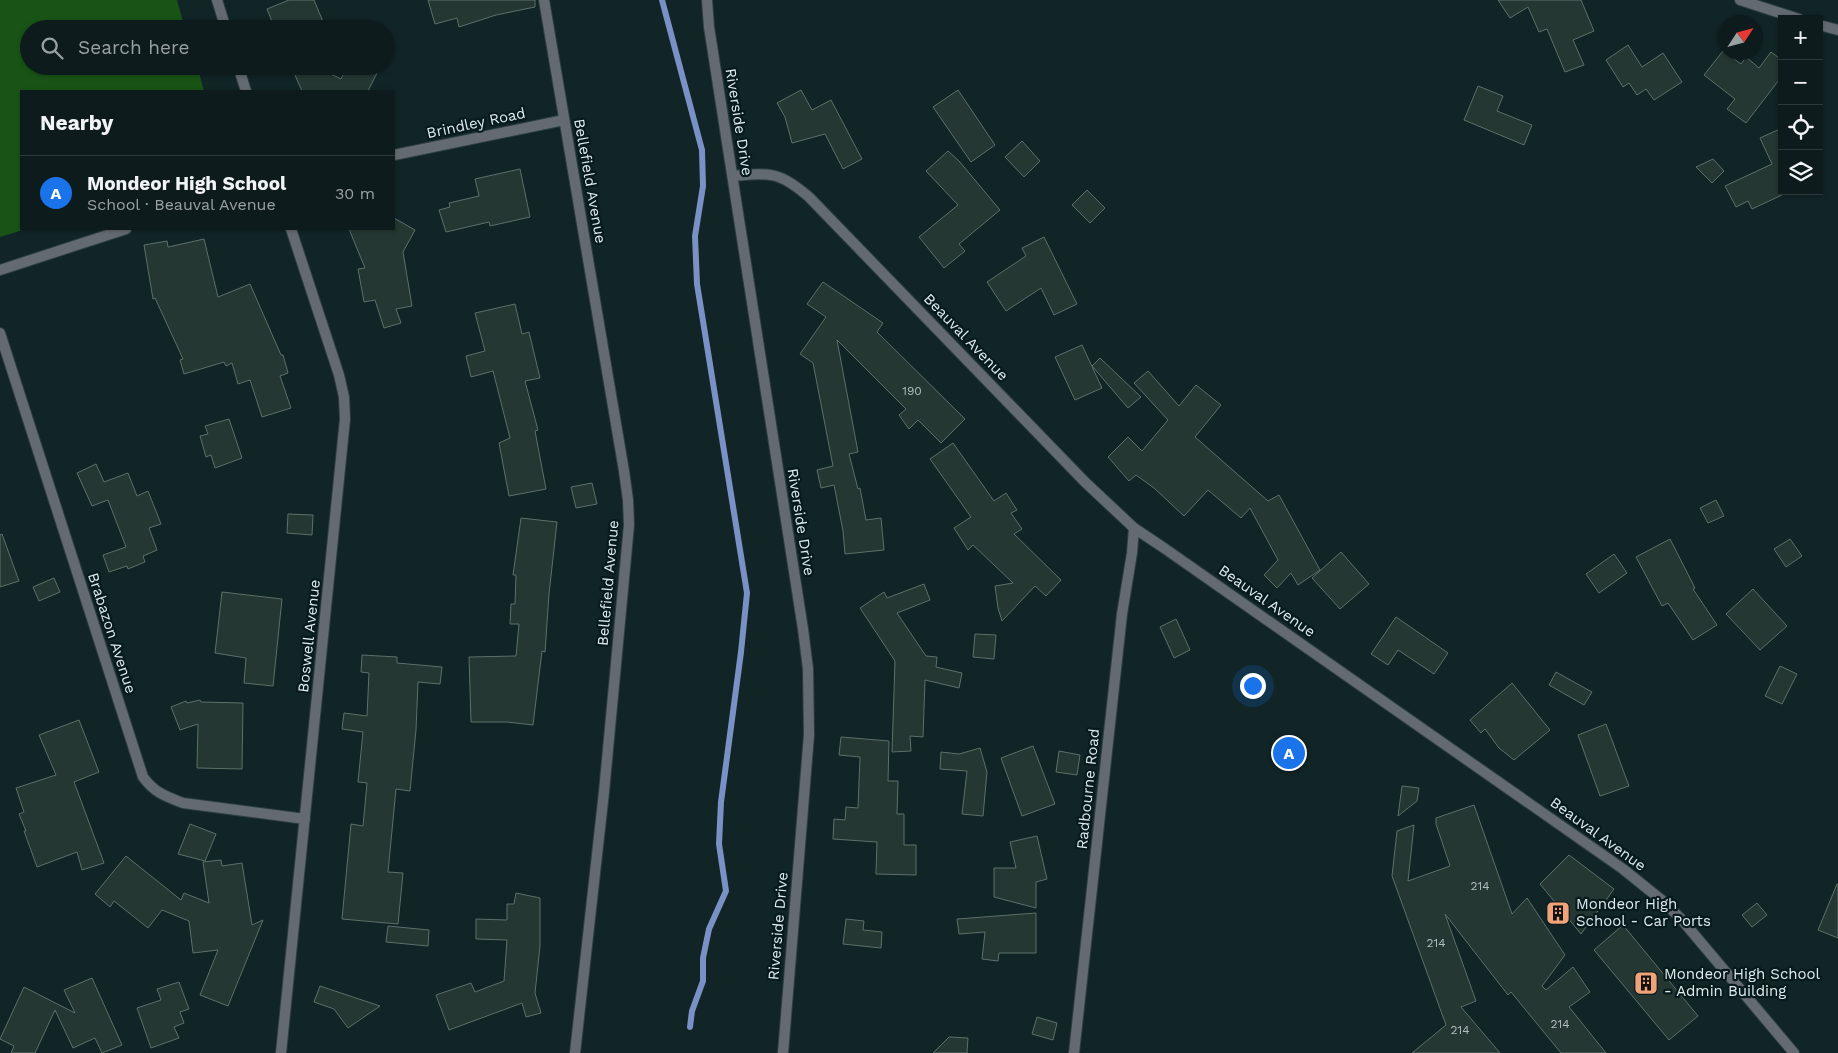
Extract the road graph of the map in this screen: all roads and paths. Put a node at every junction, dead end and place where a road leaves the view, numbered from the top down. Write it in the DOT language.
graph roads {
  1 [pos="217,0"];
  2 [pos="544,0"];
  3 [pos="707,0"];
  4 [pos="1740,0"];
  5 [pos="1787,15"];
  6 [pos="223,20"];
  7 [pos="1823,26"];
  8 [pos="1838,30"];
  9 [pos="241,75"];
  10 [pos="246,90"];
  11 [pos="564,120"];
  12 [pos="395,155"];
  13 [pos="733,176"];
  14 [pos="123,230"];
  15 [pos="290,230"];
  16 [pos="0,270"];
  17 [pos="0,333"];
  18 [pos="1134,528"];
  19 [pos="305,819"];
  20 [pos="281,1053"];
  21 [pos="575,1053"];
  22 [pos="783,1053"];
  23 [pos="1074,1053"];
  24 [pos="1794,1053"];
  1 -- 6 [label="street"];
  2 -- 11 [label="street, Bellefield Avenue"];
  3 -- 13 [label="street, Riverside Drive"];
  4 -- 5 [label="street"];
  7 -- 8 [label="street"];
  9 -- 10 [label="street"];
  11 -- 12 [label="street, Brindley Road"];
  11 -- 21 [label="street, Bellefield Avenue"];
  13 -- 18 [label="street, Beauval Avenue"];
  13 -- 22 [label="street, Riverside Drive"];
  14 -- 16 [label="street"];
  15 -- 19 [label="street, Boswell Avenue"];
  17 -- 19 [label="street, Brabazon Avenue"];
  18 -- 23 [label="street, Radbourne Road"];
  18 -- 24 [label="street, Beauval Avenue"];
  19 -- 20 [label="street, Boswell Avenue"];
}
